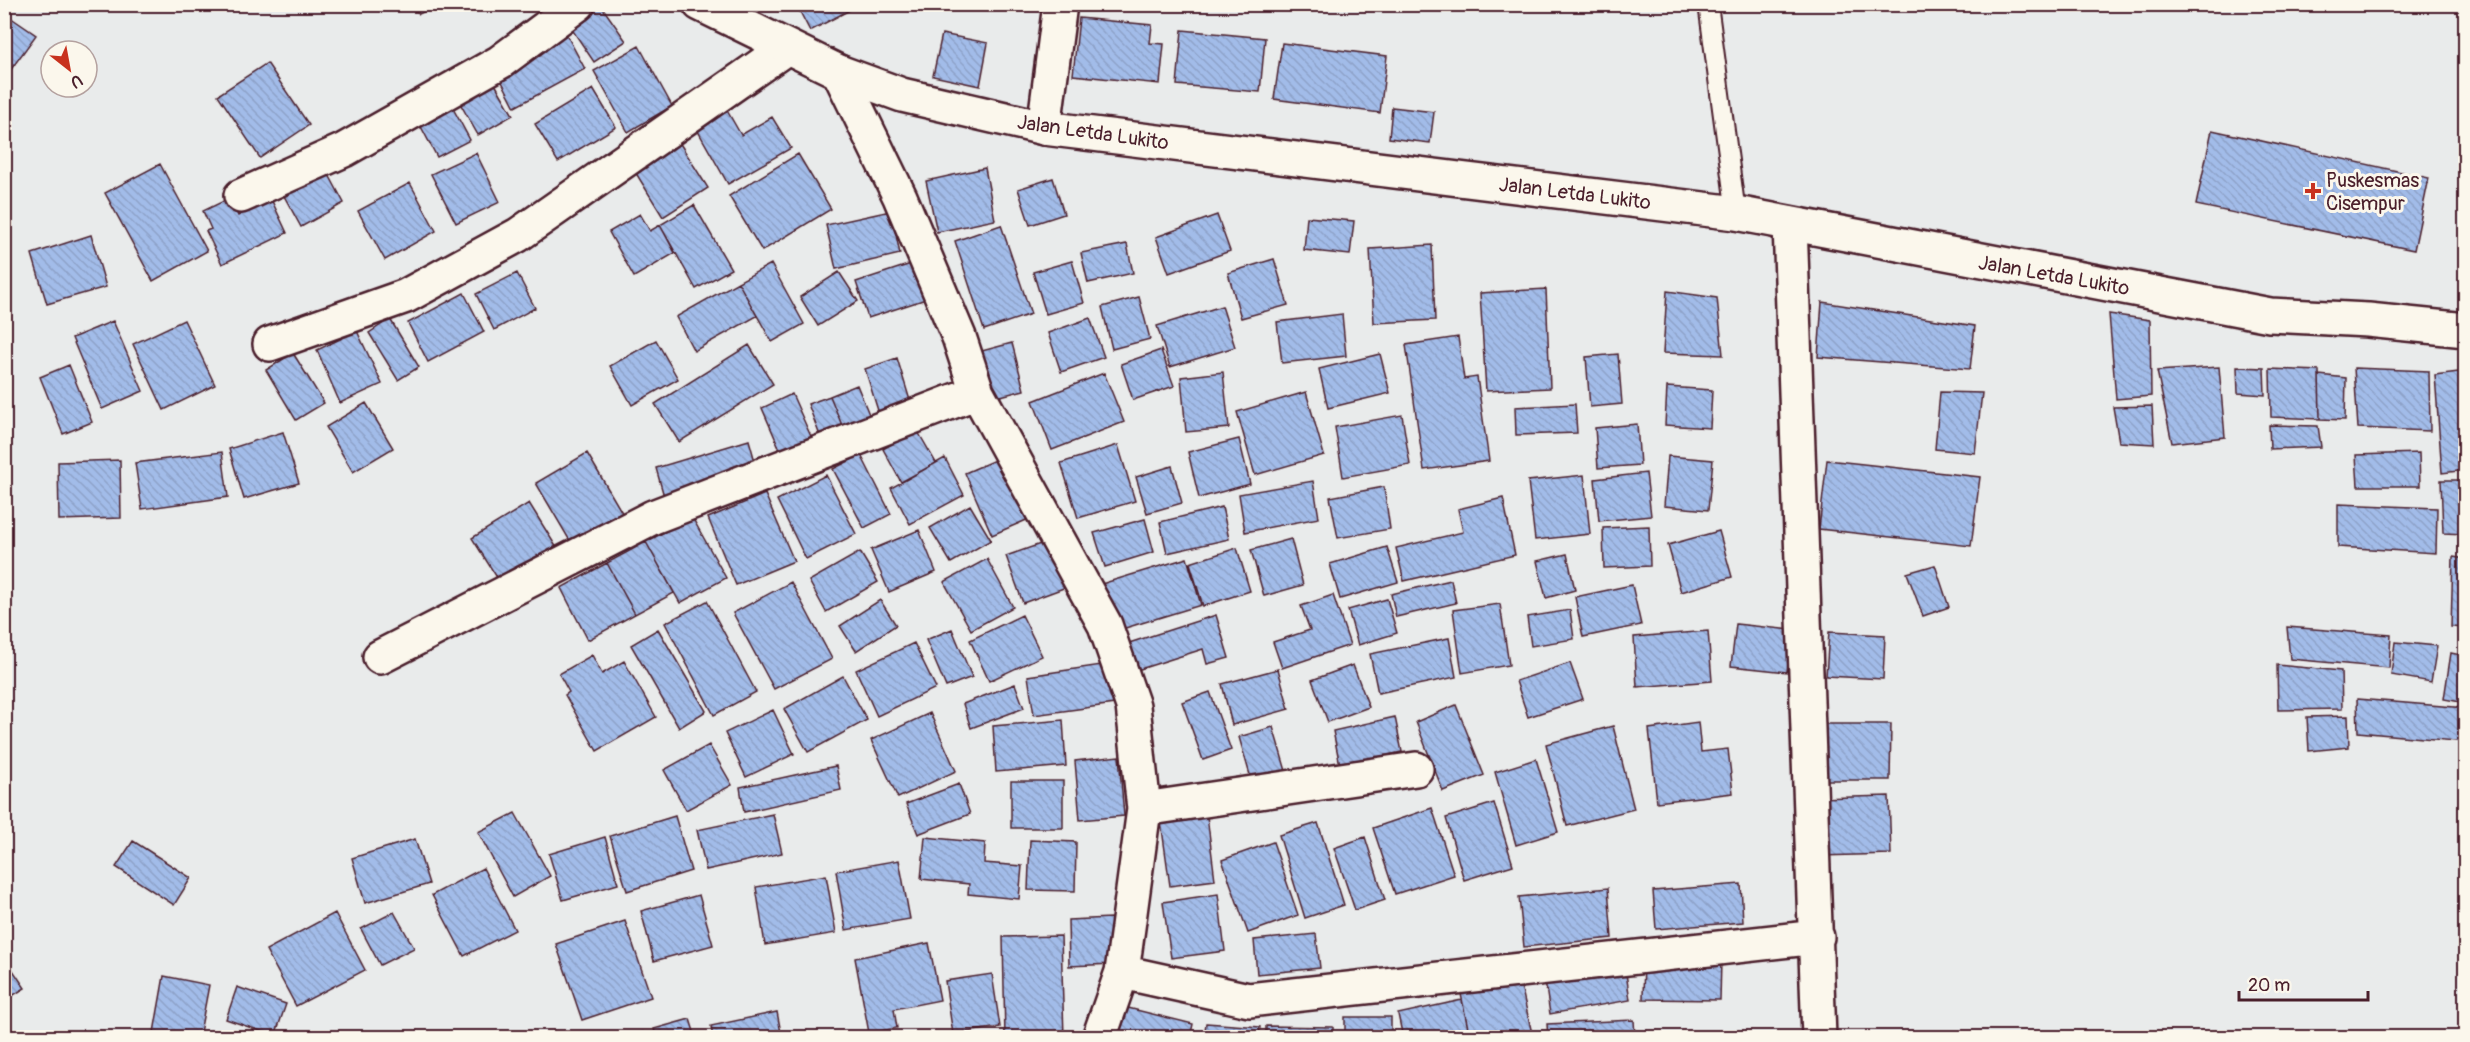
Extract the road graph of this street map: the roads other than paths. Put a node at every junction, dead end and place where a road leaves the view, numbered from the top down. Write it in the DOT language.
graph roads {
  1 [pos="578,4"];
  2 [pos="700,4"];
  3 [pos="1060,4"];
  4 [pos="1708,4"];
  5 [pos="786,48"];
  6 [pos="839,72"];
  7 [pos="1044,128"];
  8 [pos="241,196"];
  9 [pos="1736,213"];
  10 [pos="1790,224"];
  11 [pos="2466,330"];
  12 [pos="270,344"];
  13 [pos="976,392"];
  14 [pos="380,657"];
  15 [pos="1416,769"];
  16 [pos="1144,809"];
  17 [pos="1817,937"];
  18 [pos="1122,972"];
  19 [pos="1099,1038"];
  20 [pos="1819,1038"];
  1 -- 8 [label="street"];
  2 -- 5 [label="street, Jalan Letda Lukito"];
  3 -- 7 [label="street"];
  4 -- 9 [label="lane"];
  5 -- 6 [label="street, Jalan Letda Lukito"];
  5 -- 12 [label="street"];
  6 -- 7 [label="street, Jalan Letda Lukito"];
  6 -- 13 [label="street"];
  7 -- 9 [label="street, Jalan Letda Lukito"];
  9 -- 10 [label="street, Jalan Letda Lukito"];
  10 -- 11 [label="street, Jalan Letda Lukito"];
  10 -- 17 [label="street"];
  13 -- 14 [label="street"];
  13 -- 16 [label="street"];
  15 -- 16 [label="street"];
  16 -- 18 [label="street"];
  17 -- 18 [label="street"];
  17 -- 20 [label="street"];
  18 -- 19 [label="street"];
}
